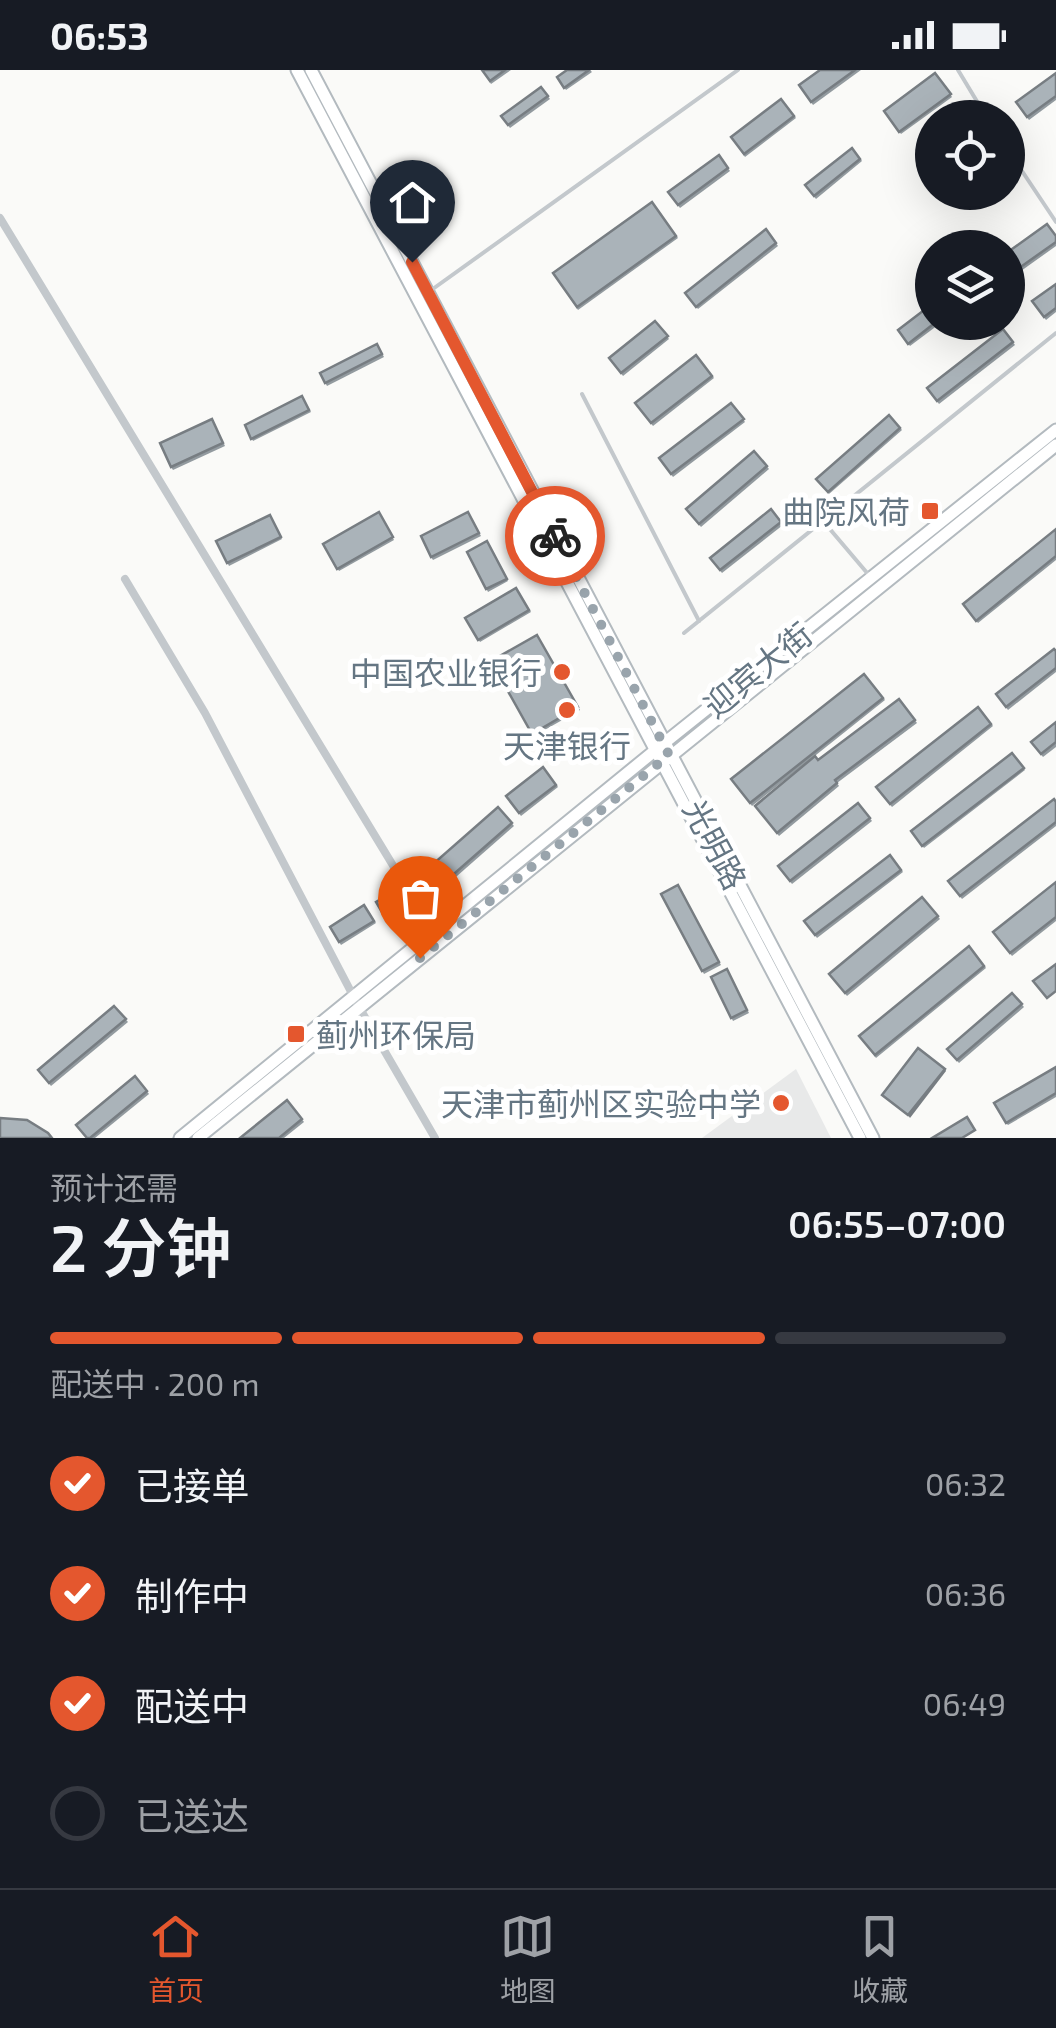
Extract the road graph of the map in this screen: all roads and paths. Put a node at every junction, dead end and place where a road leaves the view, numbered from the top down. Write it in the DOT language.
graph roads {
  1 [pos="297,70"];
  2 [pos="310,70"];
  3 [pos="738,70"];
  4 [pos="958,70"];
  5 [pos="976,100"];
  6 [pos="1025,176"];
  7 [pos="0,218"];
  8 [pos="1056,222"];
  9 [pos="423,296"];
  10 [pos="1056,333"];
  11 [pos="582,394"];
  12 [pos="1056,430"];
  13 [pos="1056,445"];
  14 [pos="823,521"];
  15 [pos="871,578"];
  16 [pos="125,579"];
  17 [pos="700,621"];
  18 [pos="684,633"];
  19 [pos="663,752"];
  20 [pos="434,933"];
  21 [pos="357,1003"];
  22 [pos="199,1135"];
  23 [pos="180,1138"];
  24 [pos="435,1138"];
  25 [pos="860,1138"];
  26 [pos="873,1138"];
  1 -- 9 [label="main road, 光明路"];
  2 -- 9 [label="main road, 光明路"];
  3 -- 9 [label="lane"];
  4 -- 5 [label="lane"];
  6 -- 8 [label="lane"];
  7 -- 20 [label="street"];
  9 -- 19 [label="main road, 光明路"];
  10 -- 14 [label="lane"];
  11 -- 17 [label="lane"];
  12 -- 15 [label="main road, 迎宾大街"];
  13 -- 19 [label="main road, 迎宾大街"];
  14 -- 15 [label="lane"];
  14 -- 17 [label="lane"];
  15 -- 19 [label="main road, 迎宾大街"];
  16 -- 21 [label="street"];
  17 -- 18 [label="lane"];
  19 -- 20 [label="main road, 迎宾大街"];
  19 -- 21 [label="main road, 迎宾大街"];
  19 -- 25 [label="main road, 光明路"];
  19 -- 26 [label="main road, 光明路"];
  20 -- 21 [label="main road, 迎宾大街"];
  21 -- 22 [label="main road, 迎宾大街"];
  21 -- 24 [label="street"];
  22 -- 23 [label="main road, 迎宾大街"];
}
